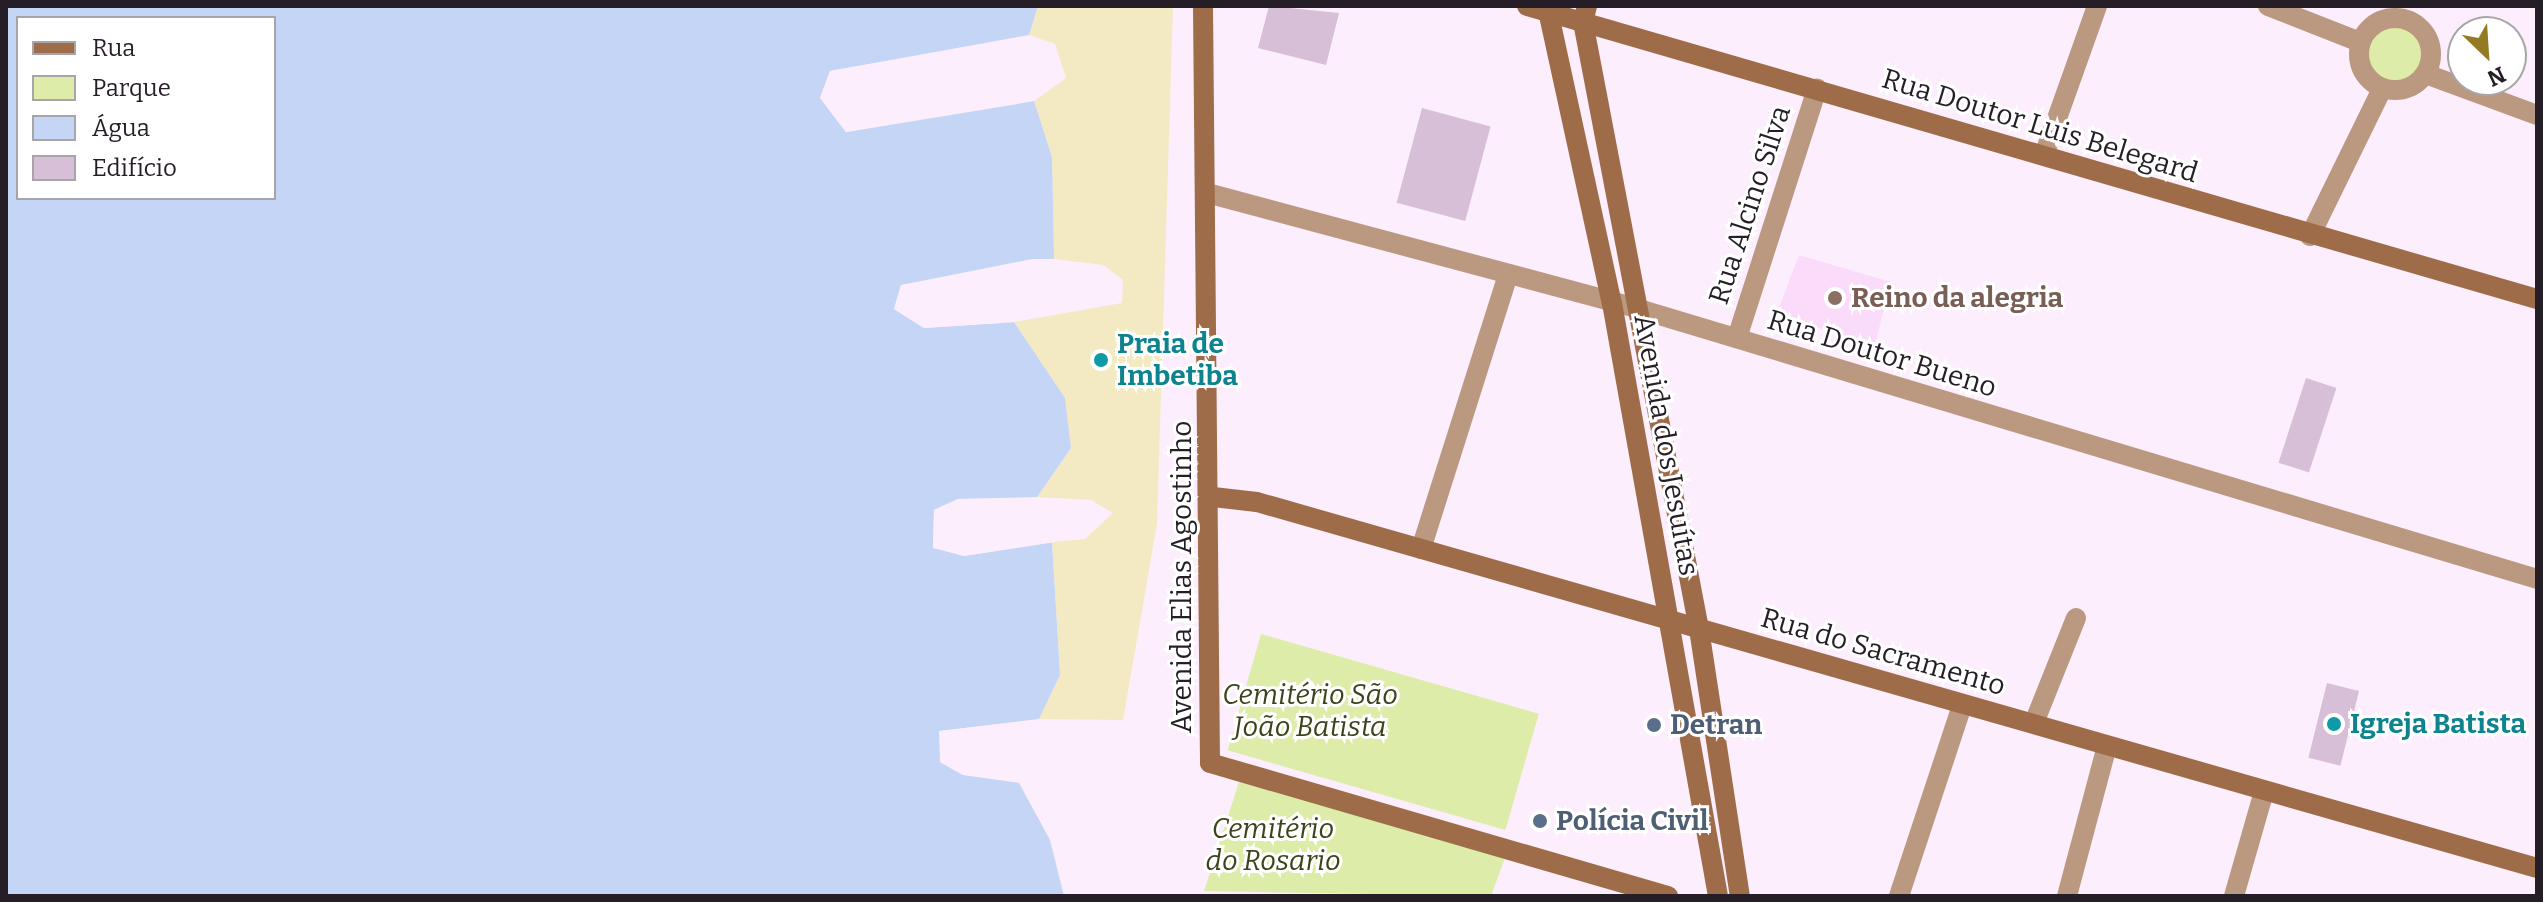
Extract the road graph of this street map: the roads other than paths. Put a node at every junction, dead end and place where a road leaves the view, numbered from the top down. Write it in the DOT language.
graph roads {
  1 [pos="1203,6"];
  2 [pos="2097,6"];
  3 [pos="2268,6"];
  4 [pos="1540,8"];
  5 [pos="2408,13"];
  6 [pos="1585,14"];
  7 [pos="2360,42"];
  8 [pos="2426,74"];
  9 [pos="1817,89"];
  10 [pos="2382,89"];
  11 [pos="2537,115"];
  12 [pos="2044,155"];
  13 [pos="1207,193"];
  14 [pos="2310,236"];
  15 [pos="1508,275"];
  16 [pos="2536,296"];
  17 [pos="1612,303"];
  18 [pos="1639,309"];
  19 [pos="1737,338"];
  20 [pos="1213,497"];
  21 [pos="1421,549"];
  22 [pos="2537,579"];
  23 [pos="2076,618"];
  24 [pos="1668,622"];
  25 [pos="1699,629"];
  26 [pos="1962,705"];
  27 [pos="2034,723"];
  28 [pos="2106,749"];
  29 [pos="2263,795"];
  30 [pos="2537,868"];
  31 [pos="1668,896"];
  32 [pos="1718,896"];
  33 [pos="1740,896"];
  34 [pos="1899,896"];
  35 [pos="2067,896"];
  36 [pos="2234,896"];
  1 -- 13 [label="street, Avenida Elias Agostinho"];
  2 -- 12 [label="street"];
  3 -- 7 [label="street"];
  4 -- 6 [label="street, Rua Doutor Luis Belegard"];
  4 -- 17 [label="street, Avenida dos Jesuítas"];
  5 -- 7 [label="street"];
  5 -- 8 [label="street"];
  6 -- 9 [label="street, Rua Doutor Luis Belegard"];
  6 -- 18 [label="street, Avenida dos Jesuítas"];
  7 -- 10 [label="street"];
  8 -- 10 [label="street"];
  8 -- 11 [label="street"];
  9 -- 12 [label="street, Rua Doutor Luis Belegard"];
  9 -- 19 [label="street, Rua Alcino Silva"];
  10 -- 14 [label="street"];
  12 -- 14 [label="street, Rua Doutor Luis Belegard"];
  13 -- 15 [label="street, Rua Doutor Bueno"];
  13 -- 20 [label="street, Avenida Elias Agostinho"];
  14 -- 16 [label="street, Rua Doutor Luis Belegard"];
  15 -- 17 [label="street, Rua Doutor Bueno"];
  15 -- 21 [label="street"];
  17 -- 18 [label="street, Rua Doutor Bueno"];
  17 -- 24 [label="street, Avenida dos Jesuítas"];
  18 -- 19 [label="street, Rua Doutor Bueno"];
  18 -- 25 [label="street, Avenida dos Jesuítas"];
  19 -- 22 [label="street, Rua Doutor Bueno"];
  20 -- 21 [label="street, Rua do Sacramento"];
  20 -- 31 [label="street, Avenida Elias Agostinho"];
  21 -- 24 [label="street, Rua do Sacramento"];
  23 -- 27 [label="street"];
  24 -- 25 [label="street, Rua do Sacramento"];
  24 -- 32 [label="street, Avenida dos Jesuítas"];
  25 -- 26 [label="street, Rua do Sacramento"];
  25 -- 33 [label="street, Avenida dos Jesuítas"];
  26 -- 27 [label="street, Rua do Sacramento"];
  26 -- 34 [label="street"];
  27 -- 28 [label="street, Rua do Sacramento"];
  28 -- 29 [label="street, Rua do Sacramento"];
  28 -- 35 [label="street"];
  29 -- 30 [label="street, Rua do Sacramento"];
  29 -- 36 [label="street"];
}
